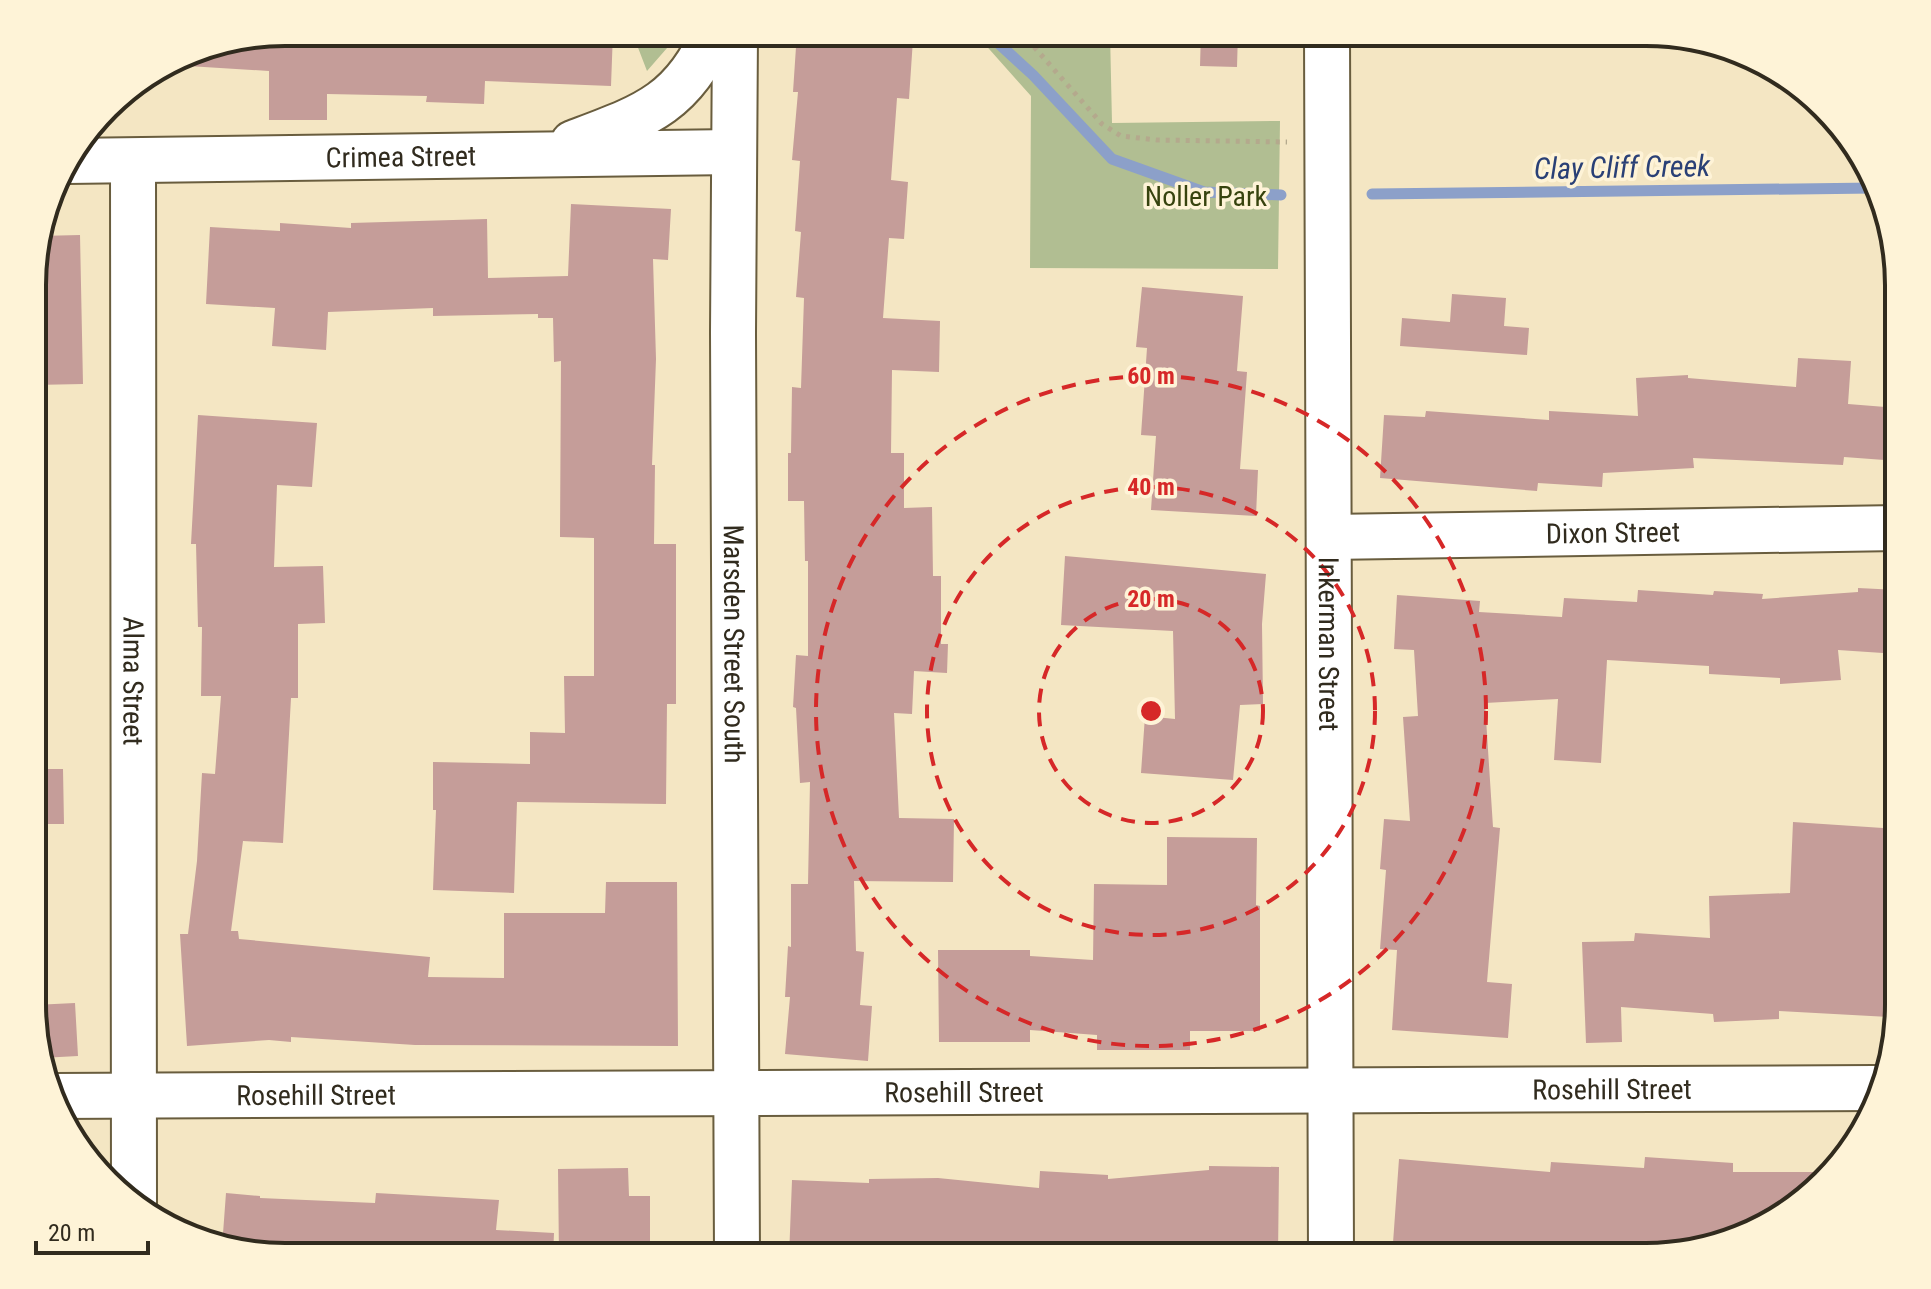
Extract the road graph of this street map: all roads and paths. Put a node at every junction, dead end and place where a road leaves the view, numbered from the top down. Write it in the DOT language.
graph roads {
  1 [pos="708,46"];
  2 [pos="735,46"];
  3 [pos="1033,46"];
  4 [pos="1327,46"];
  5 [pos="1292,142"];
  6 [pos="734,152"];
  7 [pos="544,154"];
  8 [pos="81,161"];
  9 [pos="133,161"];
  10 [pos="1884,528"];
  11 [pos="1329,537"];
  12 [pos="1869,1088"];
  13 [pos="1331,1091"];
  14 [pos="736,1094"];
  15 [pos="64,1096"];
  16 [pos="134,1096"];
  17 [pos="134,1189"];
  18 [pos="1331,1242"];
  19 [pos="737,1243"];
  1 -- 7 [label="street"];
  2 -- 6 [label="street, Marsden Street South"];
  3 -- 5 [label="path"];
  4 -- 11 [label="street, Inkerman Street"];
  6 -- 7 [label="street, Crimea Street"];
  6 -- 14 [label="street, Marsden Street South"];
  7 -- 9 [label="street, Crimea Street"];
  8 -- 9 [label="street, Crimea Street"];
  9 -- 16 [label="street, Alma Street"];
  10 -- 11 [label="street, Dixon Street"];
  11 -- 13 [label="street, Inkerman Street"];
  12 -- 13 [label="street, Rosehill Street"];
  13 -- 14 [label="street, Rosehill Street"];
  13 -- 18 [label="street, Inkerman Street"];
  14 -- 16 [label="street, Rosehill Street"];
  14 -- 19 [label="street, Marsden Street South"];
  15 -- 16 [label="street, Rosehill Street"];
  16 -- 17 [label="street, Alma Street"];
}
